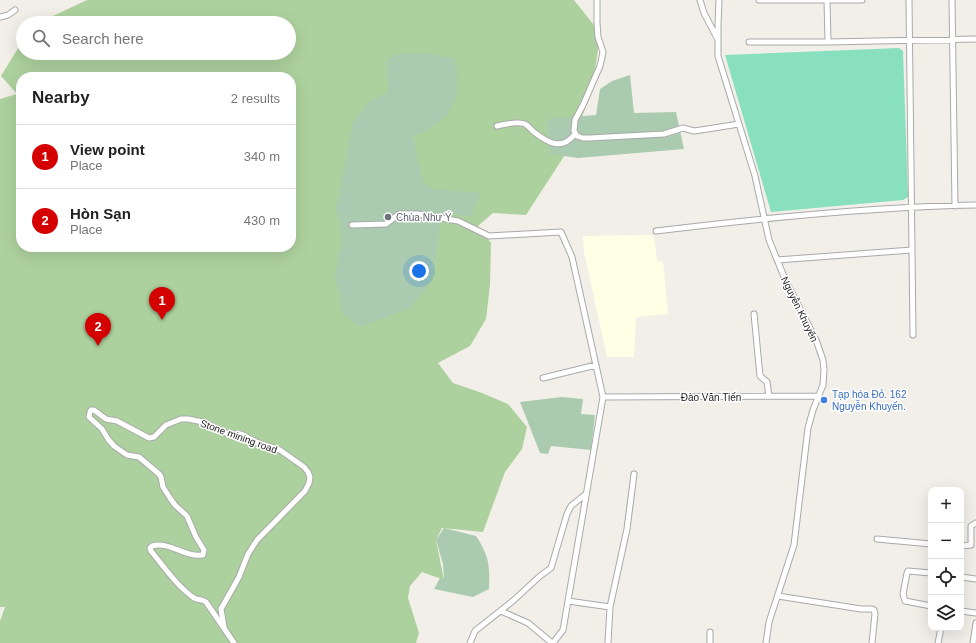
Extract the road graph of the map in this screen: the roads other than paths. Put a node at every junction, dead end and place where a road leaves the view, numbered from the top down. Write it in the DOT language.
graph roads {
  1 [pos="597,0"];
  2 [pos="700,0"];
  3 [pos="719,0"];
  4 [pos="759,0"];
  5 [pos="794,0"];
  6 [pos="827,0"];
  7 [pos="862,0"];
  8 [pos="908,0"];
  9 [pos="952,0"];
  10 [pos="15,10"];
  11 [pos="0,17"];
  12 [pos="718,38"];
  13 [pos="976,39"];
  14 [pos="909,40"];
  15 [pos="952,40"];
  16 [pos="749,42"];
  17 [pos="828,42"];
  18 [pos="739,124"];
  19 [pos="497,126"];
  20 [pos="575,134"];
  21 [pos="976,205"];
  22 [pos="911,206"];
  23 [pos="955,206"];
  24 [pos="764,218"];
  25 [pos="352,225"];
  26 [pos="656,231"];
  27 [pos="912,250"];
  28 [pos="777,260"];
  29 [pos="754,314"];
  30 [pos="913,336"];
  31 [pos="596,366"];
  32 [pos="543,378"];
  33 [pos="769,396"];
  34 [pos="819,396"];
  35 [pos="602,397"];
  36 [pos="634,474"];
  37 [pos="586,494"];
  38 [pos="976,523"];
  39 [pos="877,539"];
  40 [pos="928,544"];
  41 [pos="964,546"];
  42 [pos="928,574"];
  43 [pos="964,577"];
  44 [pos="976,579"];
  45 [pos="778,596"];
  46 [pos="568,601"];
  47 [pos="928,605"];
  48 [pos="610,607"];
  49 [pos="501,611"];
  50 [pos="964,612"];
  51 [pos="976,614"];
  52 [pos="976,624"];
  53 [pos="224,627"];
  54 [pos="940,631"];
  55 [pos="710,632"];
  56 [pos="234,643"];
  57 [pos="470,643"];
  58 [pos="552,643"];
  59 [pos="608,643"];
  60 [pos="710,643"];
  61 [pos="766,643"];
  62 [pos="872,643"];
  63 [pos="938,643"];
  64 [pos="973,643"];
  1 -- 20 [label="street"];
  2 -- 12 [label="street"];
  3 -- 12 [label="street, Nguyễn Khuyến"];
  4 -- 5 [label="street"];
  5 -- 6 [label="street"];
  6 -- 7 [label="street"];
  6 -- 17 [label="street"];
  8 -- 14 [label="street"];
  9 -- 15 [label="street"];
  10 -- 11 [label="street"];
  12 -- 18 [label="street, Nguyễn Khuyến"];
  13 -- 15 [label="street"];
  14 -- 15 [label="street"];
  14 -- 17 [label="street"];
  14 -- 22 [label="street"];
  15 -- 23 [label="street"];
  16 -- 17 [label="street"];
  18 -- 20 [label="street"];
  18 -- 24 [label="street, Nguyễn Khuyến"];
  19 -- 20 [label="street"];
  21 -- 23 [label="street"];
  22 -- 23 [label="street"];
  22 -- 24 [label="street"];
  22 -- 27 [label="street"];
  24 -- 26 [label="street"];
  24 -- 28 [label="street, Nguyễn Khuyến"];
  25 -- 31 [label="street"];
  27 -- 28 [label="street"];
  27 -- 30 [label="street"];
  28 -- 34 [label="street, Nguyễn Khuyến"];
  29 -- 33 [label="street"];
  31 -- 32 [label="street"];
  31 -- 35 [label="street"];
  33 -- 34 [label="street, Đào Văn Tiến"];
  33 -- 35 [label="street, Đào Văn Tiến"];
  34 -- 45 [label="street, Nguyễn Khuyến"];
  35 -- 37 [label="street"];
  36 -- 48 [label="street"];
  37 -- 46 [label="street"];
  37 -- 49 [label="street"];
  38 -- 41 [label="street"];
  39 -- 40 [label="street"];
  42 -- 47 [label="street"];
  43 -- 44 [label="street"];
  45 -- 61 [label="street, Nguyễn Khuyến"];
  45 -- 62 [label="street"];
  46 -- 48 [label="street"];
  46 -- 58 [label="street"];
  48 -- 59 [label="street"];
  49 -- 57 [label="street"];
  49 -- 58 [label="street"];
  50 -- 51 [label="street"];
  52 -- 64 [label="street"];
  53 -- 53 [label="street, Stone mining road"];
  53 -- 56 [label="street, Stone mining road"];
  54 -- 63 [label="street"];
  55 -- 60 [label="street"];
}
